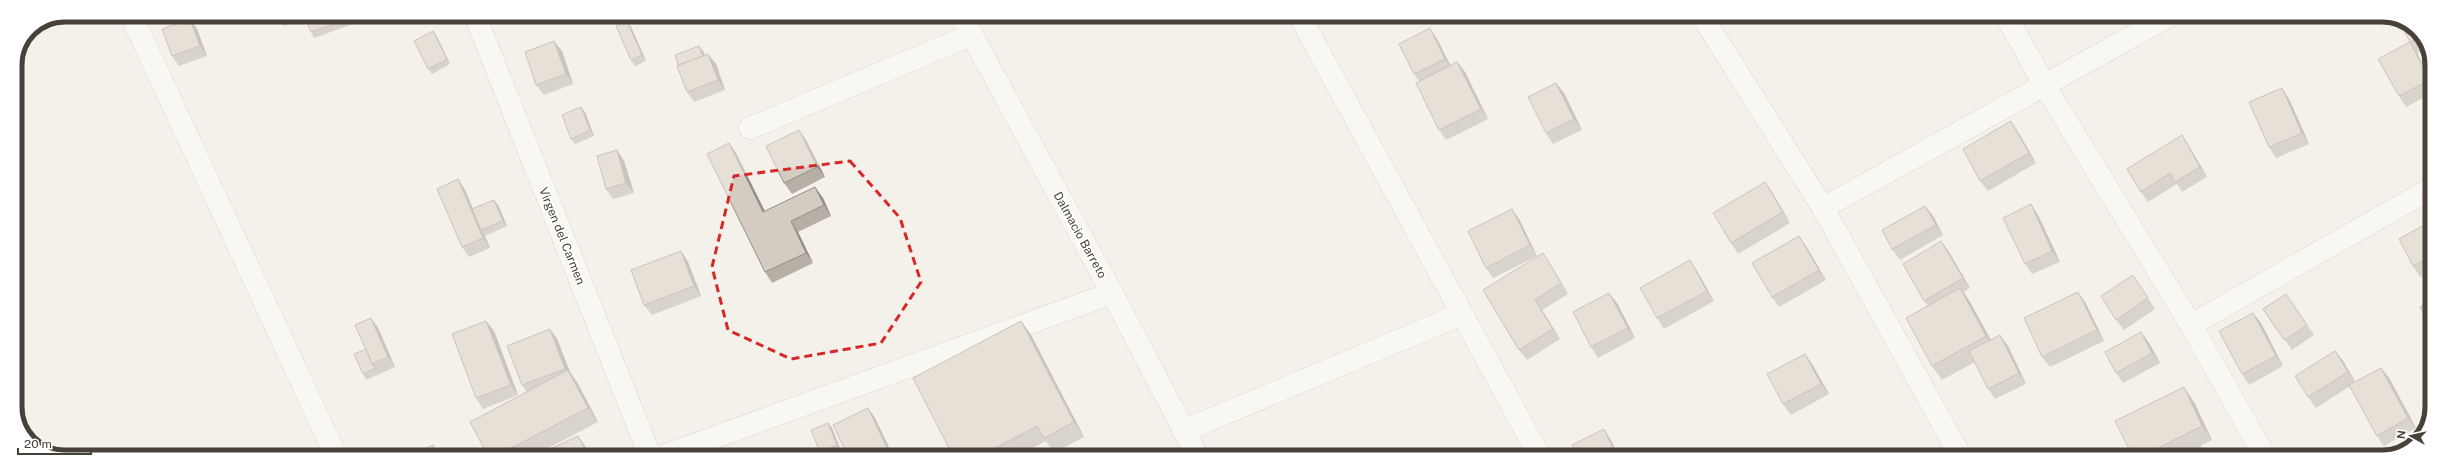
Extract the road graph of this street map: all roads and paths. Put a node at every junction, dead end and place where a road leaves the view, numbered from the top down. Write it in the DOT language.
graph roads {
  1 [pos="134,22"];
  2 [pos="478,22"];
  3 [pos="964,22"];
  4 [pos="1302,22"];
  5 [pos="1706,22"];
  6 [pos="2009,22"];
  7 [pos="2158,22"];
  8 [pos="971,35"];
  9 [pos="2044,86"];
  10 [pos="750,128"];
  11 [pos="2425,192"];
  12 [pos="1823,208"];
  13 [pos="1112,293"];
  14 [pos="1462,314"];
  15 [pos="2191,325"];
  16 [pos="1183,431"];
  17 [pos="333,450"];
  18 [pos="648,450"];
  19 [pos="680,450"];
  20 [pos="1194,450"];
  21 [pos="1536,450"];
  22 [pos="1958,450"];
  23 [pos="2260,450"];
  1 -- 17 [label="street"];
  2 -- 18 [label="street, Virgen del Carmen"];
  3 -- 8 [label="street, Dalmacio Barreto"];
  4 -- 14 [label="street"];
  5 -- 12 [label="street"];
  6 -- 9 [label="street"];
  7 -- 9 [label="street"];
  8 -- 10 [label="street"];
  8 -- 13 [label="street, Dalmacio Barreto"];
  9 -- 12 [label="street"];
  9 -- 15 [label="street"];
  11 -- 15 [label="street"];
  12 -- 22 [label="street"];
  13 -- 16 [label="street, Dalmacio Barreto"];
  13 -- 19 [label="street"];
  14 -- 16 [label="street"];
  14 -- 21 [label="street"];
  15 -- 23 [label="street"];
  16 -- 20 [label="street, Dalmacio Barreto"];
}
